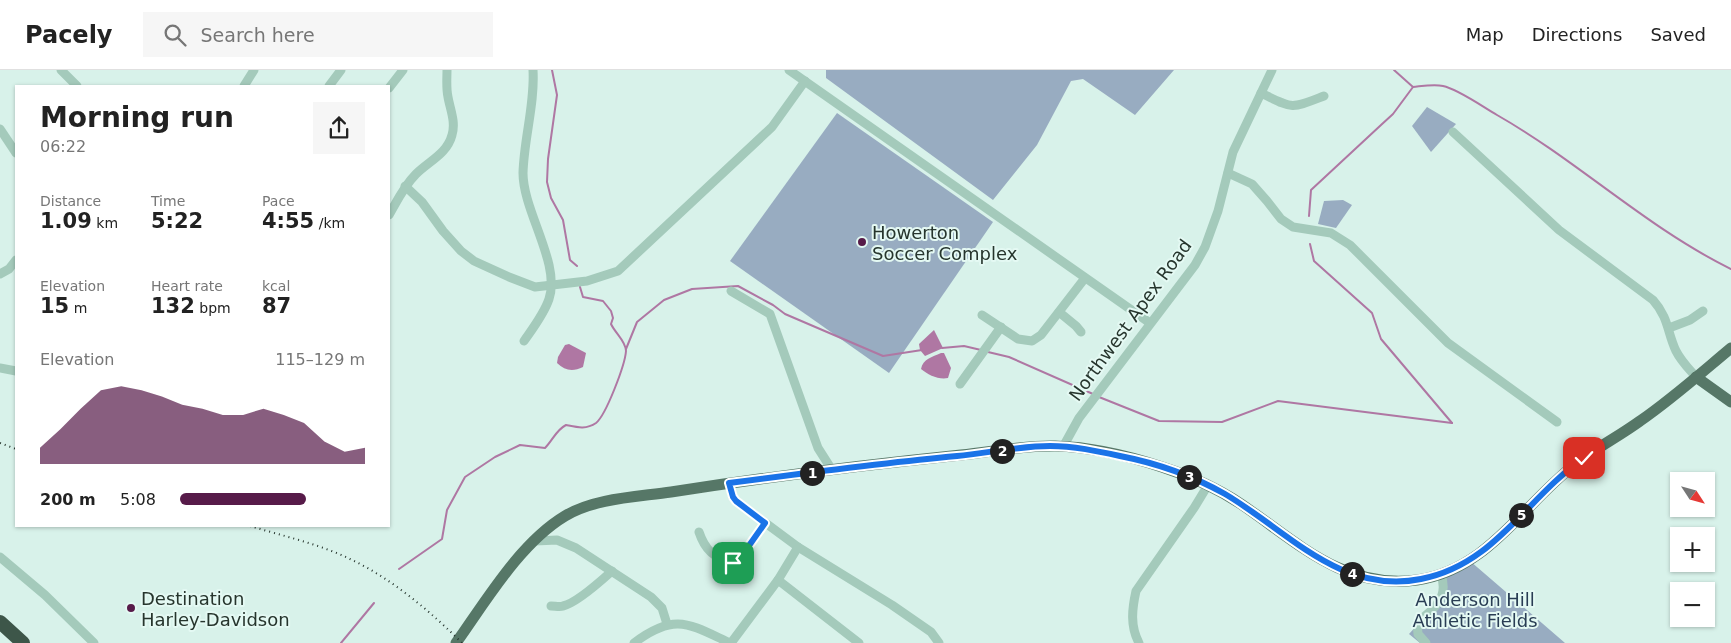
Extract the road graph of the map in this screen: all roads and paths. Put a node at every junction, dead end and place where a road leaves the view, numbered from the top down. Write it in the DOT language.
graph roads {
  1 [pos="61,70"];
  2 [pos="254,70"];
  3 [pos="342,70"];
  4 [pos="403,70"];
  5 [pos="447,70"];
  6 [pos="533,70"];
  7 [pos="789,70"];
  8 [pos="1272,70"];
  9 [pos="805,81"];
  10 [pos="76,85"];
  11 [pos="245,85"];
  12 [pos="330,85"];
  13 [pos="390,87"];
  14 [pos="1261,93"];
  15 [pos="1324,96"];
  16 [pos="0,129"];
  17 [pos="1453,132"];
  18 [pos="15,152"];
  19 [pos="1228,172"];
  20 [pos="405,186"];
  21 [pos="390,214"];
  22 [pos="15,261"];
  23 [pos="0,274"];
  24 [pos="1085,278"];
  25 [pos="552,285"];
  26 [pos="732,292"];
  27 [pos="1703,311"];
  28 [pos="1059,312"];
  29 [pos="982,314"];
  30 [pos="1150,323"];
  31 [pos="1001,327"];
  32 [pos="1669,328"];
  33 [pos="1081,332"];
  34 [pos="524,341"];
  35 [pos="1731,348"];
  36 [pos="0,368"];
  37 [pos="15,371"];
  38 [pos="1696,377"];
  39 [pos="960,384"];
  40 [pos="1731,402"];
  41 [pos="1557,422"];
  42 [pos="1063,447"];
  43 [pos="832,470"];
  44 [pos="729,483"];
  45 [pos="1208,485"];
  46 [pos="765,523"];
  47 [pos="699,532"];
  48 [pos="535,541"];
  49 [pos="798,546"];
  50 [pos="0,557"];
  51 [pos="612,571"];
  52 [pos="1441,574"];
  53 [pos="778,580"];
  54 [pos="551,606"];
  55 [pos="0,622"];
  56 [pos="667,624"];
  57 [pos="23,643"];
  58 [pos="94,643"];
  59 [pos="456,643"];
  60 [pos="634,643"];
  61 [pos="731,643"];
  62 [pos="859,643"];
  63 [pos="939,643"];
  64 [pos="1139,643"];
  65 [pos="1426,643"];
  1 -- 10 [label="street"];
  2 -- 11 [label="street"];
  3 -- 12 [label="street"];
  4 -- 13 [label="street"];
  5 -- 20 [label="street"];
  6 -- 25 [label="street"];
  7 -- 9 [label="street"];
  8 -- 14 [label="street, Northwest Apex Road"];
  9 -- 24 [label="street"];
  9 -- 25 [label="street"];
  14 -- 15 [label="street"];
  14 -- 19 [label="street, Northwest Apex Road"];
  16 -- 18 [label="street"];
  17 -- 32 [label="street"];
  19 -- 30 [label="street, Northwest Apex Road"];
  19 -- 41 [label="street"];
  20 -- 21 [label="street"];
  20 -- 25 [label="street"];
  22 -- 23 [label="street"];
  24 -- 28 [label="street"];
  24 -- 30 [label="street"];
  25 -- 34 [label="street"];
  26 -- 43 [label="street"];
  27 -- 32 [label="street"];
  28 -- 31 [label="street"];
  28 -- 33 [label="street"];
  29 -- 31 [label="street"];
  30 -- 42 [label="street, Northwest Apex Road"];
  31 -- 39 [label="street"];
  32 -- 38 [label="street"];
  35 -- 38 [label="main road"];
  36 -- 37 [label="street"];
  38 -- 40 [label="main road"];
  38 -- 52 [label="main road"];
  42 -- 43 [label="main road"];
  42 -- 45 [label="main road"];
  43 -- 44 [label="main road"];
  44 -- 46 [label="street"];
  44 -- 48 [label="main road"];
  45 -- 52 [label="main road"];
  45 -- 64 [label="street"];
  46 -- 47 [label="street"];
  46 -- 49 [label="street"];
  48 -- 51 [label="street"];
  48 -- 59 [label="main road"];
  49 -- 53 [label="street"];
  49 -- 63 [label="street"];
  50 -- 58 [label="street"];
  51 -- 54 [label="street"];
  51 -- 56 [label="street"];
  52 -- 65 [label="street"];
  53 -- 61 [label="street"];
  53 -- 62 [label="street"];
  55 -- 57 [label="highway"];
  56 -- 60 [label="street"];
  56 -- 61 [label="street"];
}
